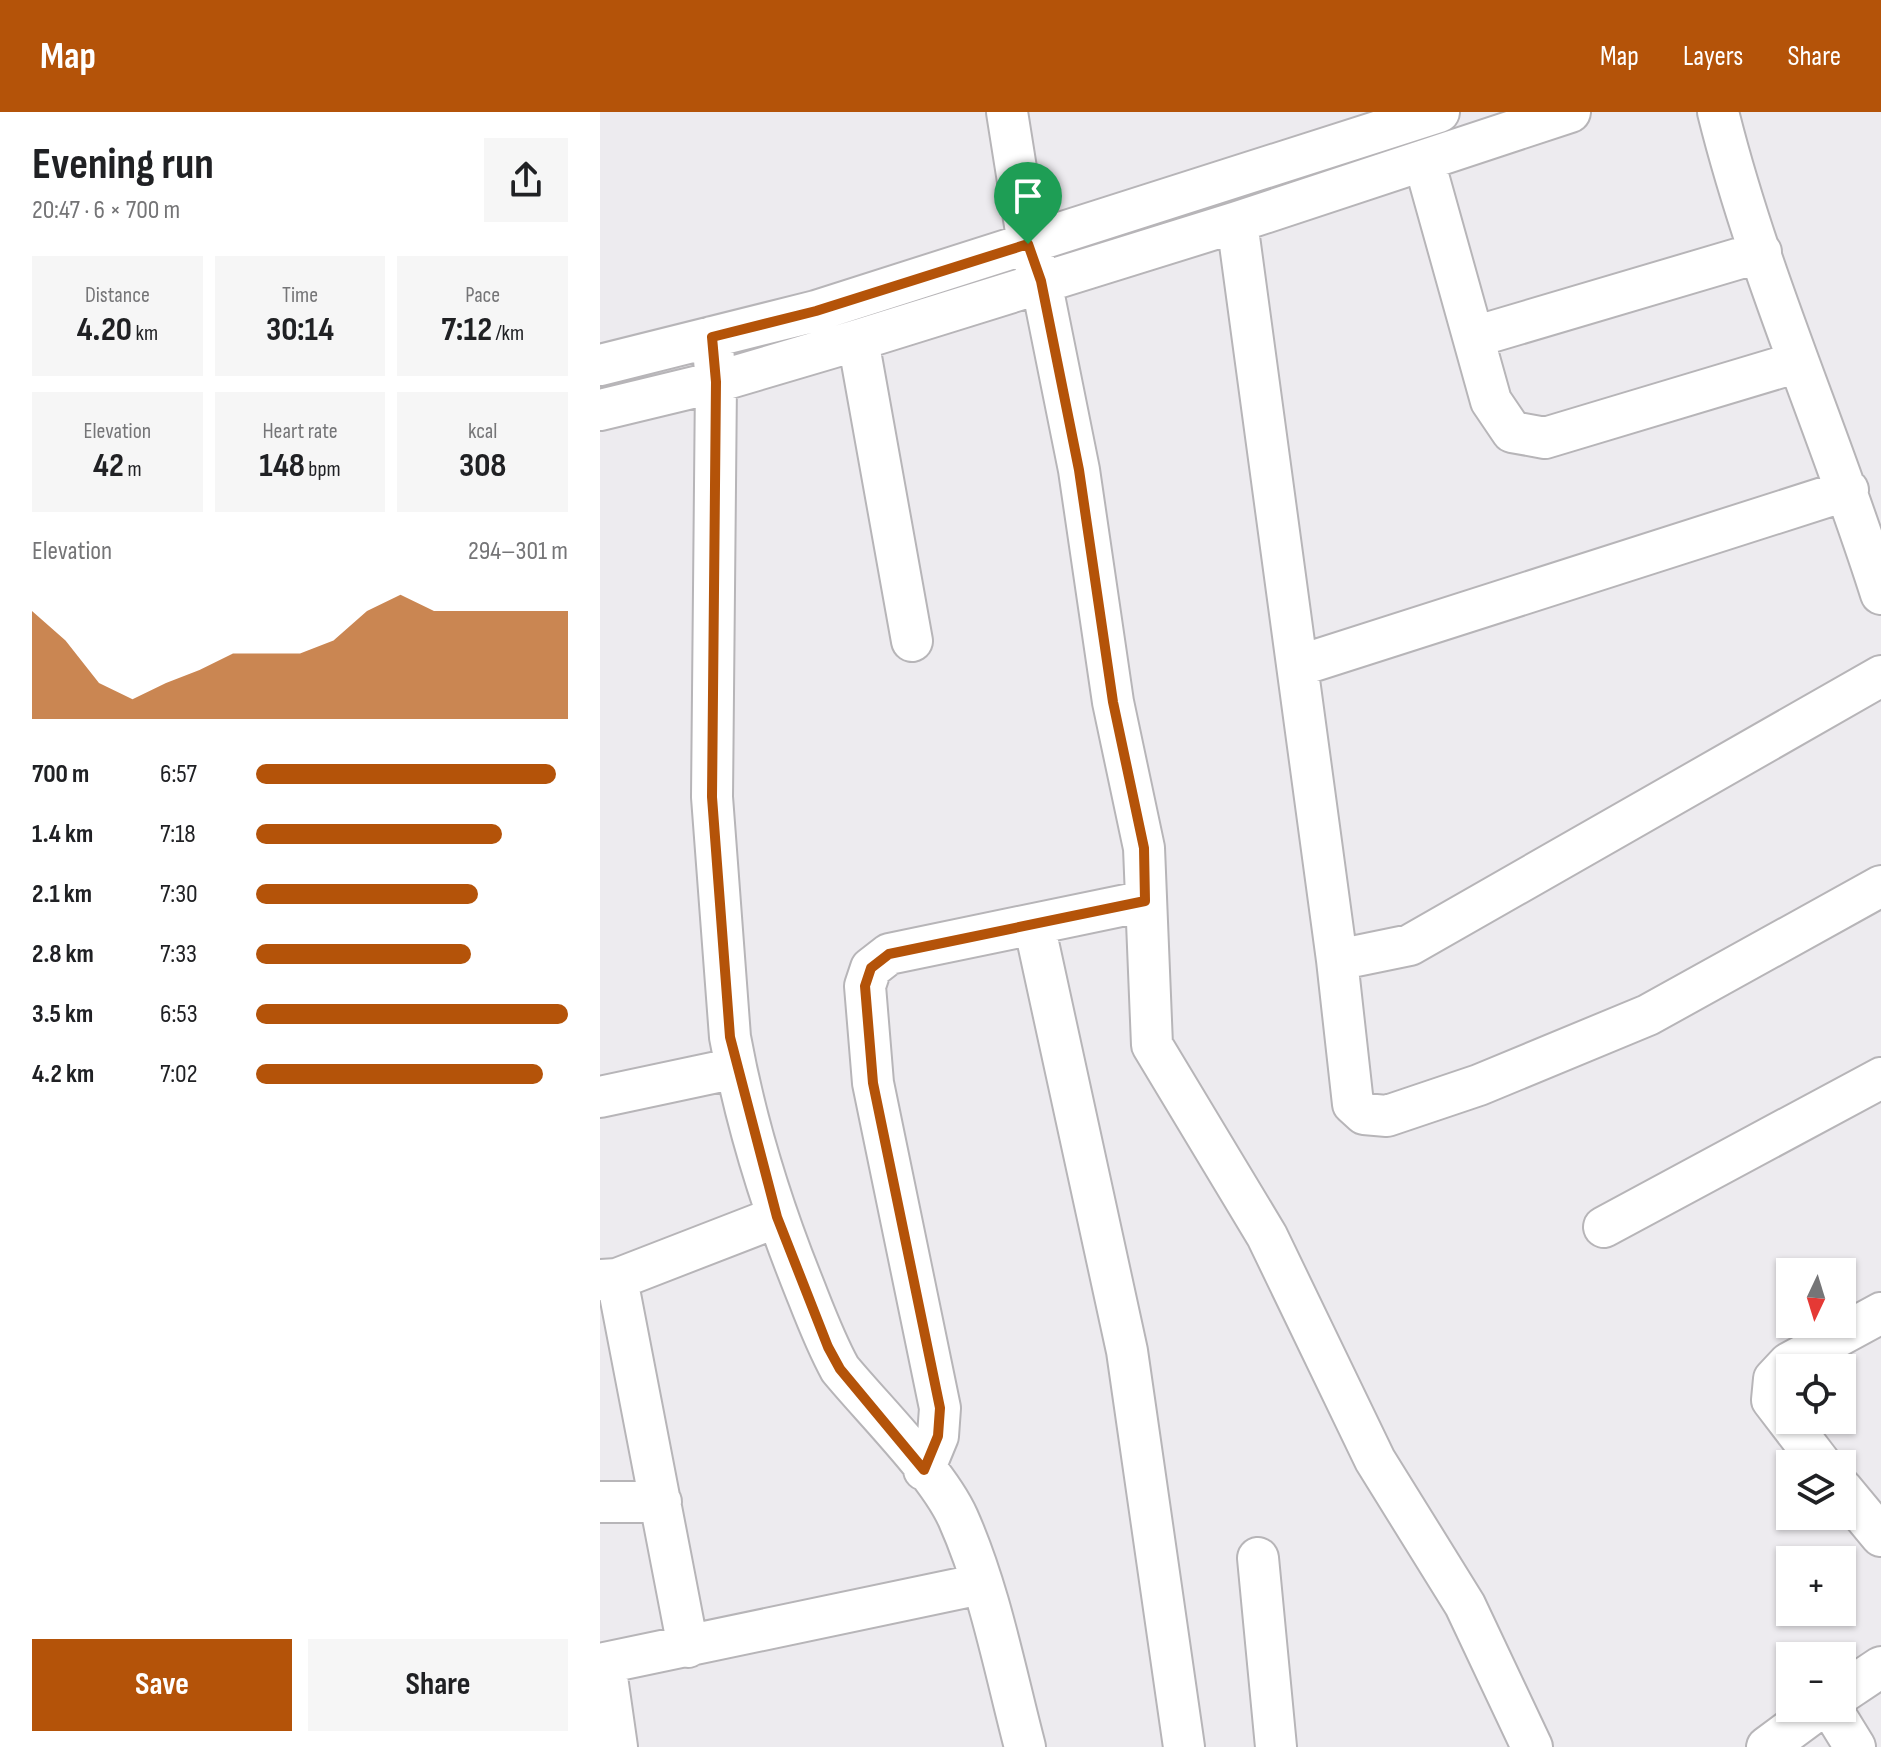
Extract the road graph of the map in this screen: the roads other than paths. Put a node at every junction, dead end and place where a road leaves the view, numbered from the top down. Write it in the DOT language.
graph roads {
  1 [pos="1007,112"];
  2 [pos="1439,112"];
  3 [pos="1570,112"];
  4 [pos="1718,112"];
  5 [pos="1424,161"];
  6 [pos="1237,222"];
  7 [pos="1028,244"];
  8 [pos="1761,252"];
  9 [pos="1041,281"];
  10 [pos="712,337"];
  11 [pos="1474,337"];
  12 [pos="858,340"];
  13 [pos="1798,362"];
  14 [pos="600,365"];
  15 [pos="716,382"];
  16 [pos="600,410"];
  17 [pos="1848,490"];
  18 [pos="1881,594"];
  19 [pos="912,641"];
  20 [pos="1298,666"];
  21 [pos="1881,676"];
  22 [pos="1881,886"];
  23 [pos="1145,901"];
  24 [pos="1034,924"];
  25 [pos="1337,960"];
  26 [pos="736,1068"];
  27 [pos="1881,1078"];
  28 [pos="600,1097"];
  29 [pos="777,1217"];
  30 [pos="1604,1227"];
  31 [pos="609,1280"];
  32 [pos="1881,1313"];
  33 [pos="1810,1450"];
  34 [pos="924,1470"];
  35 [pos="600,1502"];
  36 [pos="661,1502"];
  37 [pos="1856,1506"];
  38 [pos="1881,1536"];
  39 [pos="1258,1558"];
  40 [pos="981,1584"];
  41 [pos="688,1647"];
  42 [pos="603,1664"];
  43 [pos="1881,1667"];
  44 [pos="1856,1684"];
  45 [pos="1801,1722"];
  46 [pos="1840,1722"];
  47 [pos="617,1747"];
  48 [pos="1025,1747"];
  49 [pos="1184,1747"];
  50 [pos="1276,1747"];
  51 [pos="1532,1747"];
  52 [pos="1767,1747"];
  53 [pos="1855,1747"];
  1 -- 7 [label="street"];
  2 -- 7 [label="street"];
  3 -- 5 [label="street"];
  4 -- 8 [label="street"];
  5 -- 6 [label="street"];
  5 -- 11 [label="street"];
  6 -- 9 [label="street"];
  6 -- 20 [label="street"];
  7 -- 9 [label="street"];
  7 -- 10 [label="street"];
  8 -- 11 [label="street"];
  8 -- 13 [label="street"];
  9 -- 12 [label="street"];
  9 -- 23 [label="street"];
  10 -- 14 [label="street"];
  10 -- 15 [label="street"];
  11 -- 13 [label="street"];
  12 -- 15 [label="street"];
  12 -- 19 [label="street"];
  13 -- 17 [label="street"];
  15 -- 16 [label="street"];
  15 -- 26 [label="street"];
  17 -- 18 [label="street"];
  17 -- 20 [label="street"];
  20 -- 25 [label="street"];
  21 -- 25 [label="street"];
  22 -- 25 [label="street"];
  23 -- 24 [label="street"];
  23 -- 51 [label="street"];
  24 -- 34 [label="street"];
  24 -- 49 [label="street"];
  26 -- 28 [label="street"];
  26 -- 29 [label="street"];
  27 -- 30 [label="street"];
  29 -- 31 [label="street"];
  29 -- 34 [label="street"];
  31 -- 36 [label="street"];
  32 -- 33 [label="street"];
  34 -- 40 [label="street"];
  35 -- 36 [label="street"];
  36 -- 41 [label="street"];
  37 -- 38 [label="street"];
  39 -- 50 [label="street"];
  40 -- 41 [label="street"];
  40 -- 48 [label="street"];
  41 -- 42 [label="street"];
  42 -- 47 [label="street"];
  43 -- 44 [label="street"];
  45 -- 52 [label="street"];
  46 -- 53 [label="street"];
}
